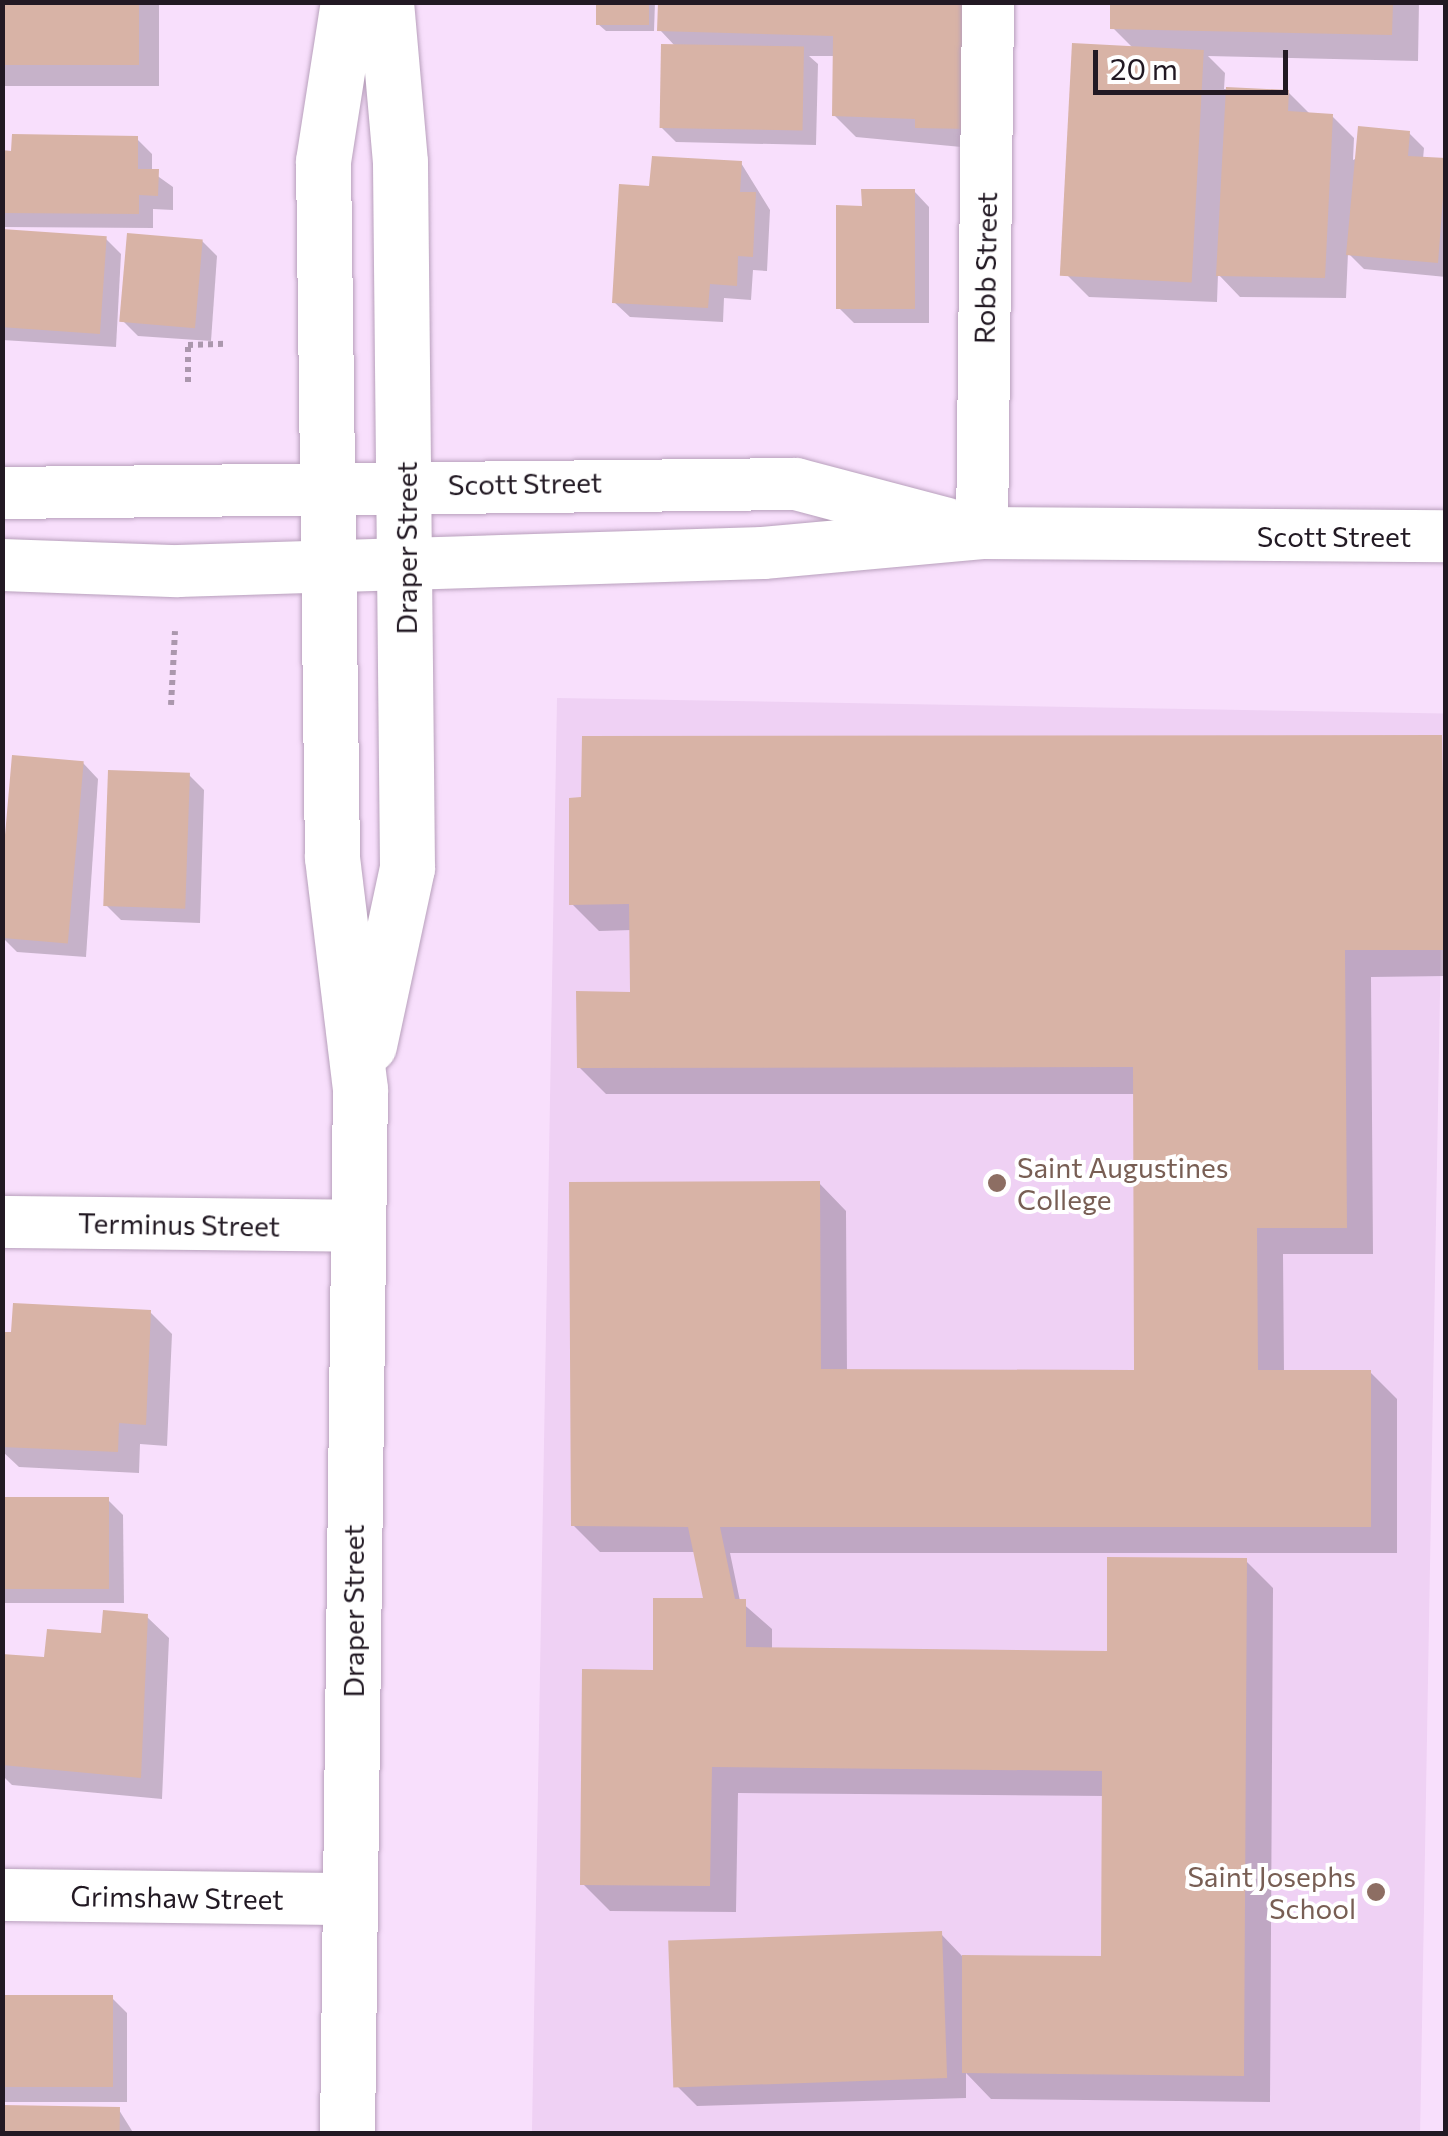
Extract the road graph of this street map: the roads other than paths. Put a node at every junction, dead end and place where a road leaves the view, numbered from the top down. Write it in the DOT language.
graph roads {
  1 [pos="348,2"];
  2 [pos="386,2"];
  3 [pos="988,2"];
  4 [pos="406,485"];
  5 [pos="327,487"];
  6 [pos="2,493"];
  7 [pos="982,534"];
  8 [pos="1446,536"];
  9 [pos="2,564"];
  10 [pos="406,564"];
  11 [pos="328,566"];
  12 [pos="360,1088"];
  13 [pos="2,1222"];
  14 [pos="355,1226"];
  15 [pos="2,1895"];
  16 [pos="351,1899"];
  17 [pos="347,2134"];
  1 -- 5 [label="main road, Draper Street"];
  2 -- 4 [label="main road, Draper Street"];
  3 -- 7 [label="street, Robb Street"];
  4 -- 5 [label="street, Scott Street"];
  4 -- 7 [label="street, Scott Street"];
  4 -- 10 [label="main road, Draper Street"];
  5 -- 6 [label="street, Scott Street"];
  5 -- 11 [label="main road, Draper Street"];
  7 -- 8 [label="street, Scott Street"];
  7 -- 10 [label="street, Scott Street"];
  9 -- 11 [label="street, Scott Street"];
  10 -- 11 [label="street, Scott Street"];
  10 -- 12 [label="main road, Draper Street"];
  11 -- 12 [label="main road, Draper Street"];
  12 -- 14 [label="main road, Draper Street"];
  13 -- 14 [label="street, Terminus Street"];
  14 -- 16 [label="main road, Draper Street"];
  15 -- 16 [label="street, Grimshaw Street"];
  16 -- 17 [label="main road, Draper Street"];
}
